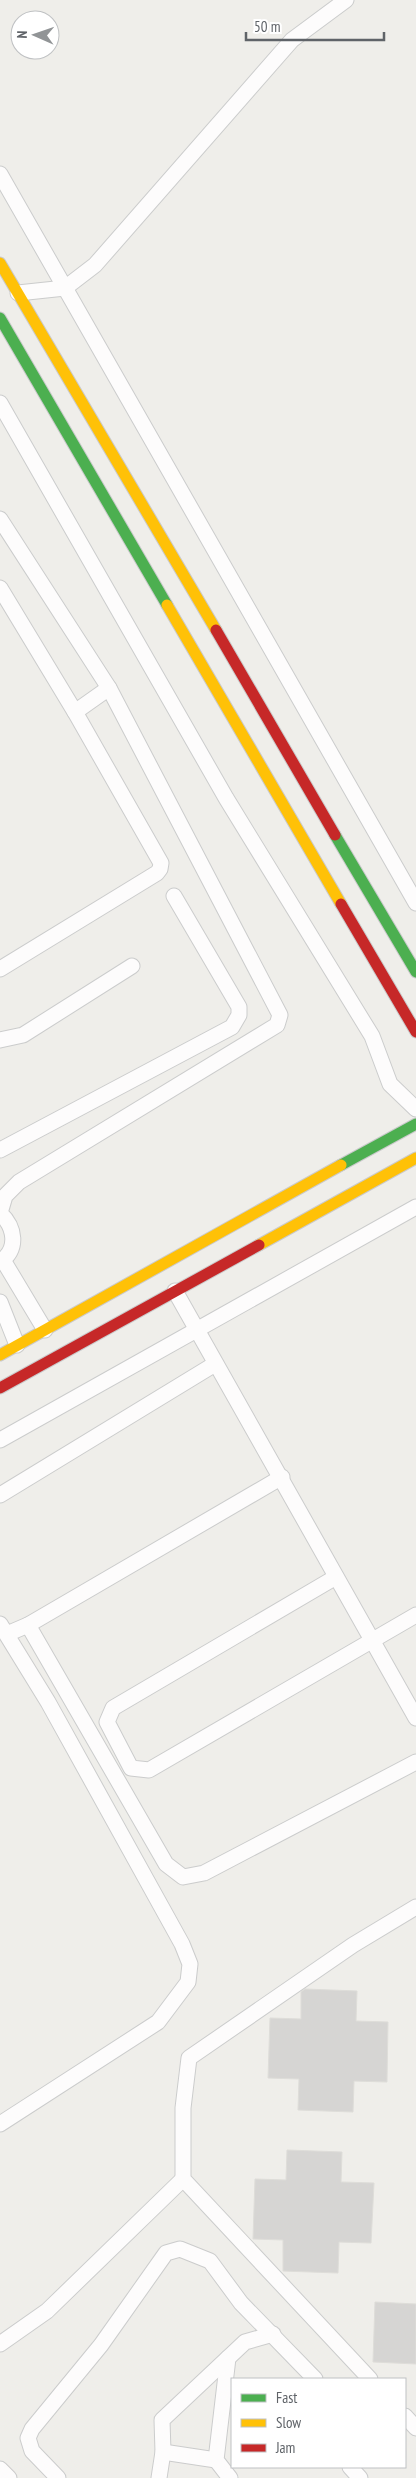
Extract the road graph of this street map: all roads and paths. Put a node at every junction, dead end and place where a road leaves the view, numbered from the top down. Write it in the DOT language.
graph roads {
  1 [pos="346,0"];
  2 [pos="0,174"];
  3 [pos="0,263"];
  4 [pos="65,288"];
  5 [pos="18,293"];
  6 [pos="0,318"];
  7 [pos="0,403"];
  8 [pos="0,519"];
  9 [pos="0,588"];
  10 [pos="109,688"];
  11 [pos="75,712"];
  12 [pos="174,896"];
  13 [pos="416,903"];
  14 [pos="132,966"];
  15 [pos="0,968"];
  16 [pos="416,972"];
  17 [pos="416,1032"];
  18 [pos="0,1040"];
  19 [pos="416,1109"];
  20 [pos="416,1124"];
  21 [pos="0,1150"];
  22 [pos="416,1158"];
  23 [pos="416,1207"];
  24 [pos="2,1261"];
  25 [pos="175,1292"];
  26 [pos="0,1302"];
  27 [pos="196,1329"];
  28 [pos="45,1330"];
  29 [pos="17,1345"];
  30 [pos="0,1355"];
  31 [pos="215,1364"];
  32 [pos="0,1388"];
  33 [pos="0,1440"];
  34 [pos="282,1477"];
  35 [pos="0,1495"];
  36 [pos="336,1577"];
  37 [pos="416,1615"];
  38 [pos="28,1625"];
  39 [pos="4,1629"];
  40 [pos="371,1642"];
  41 [pos="416,1718"];
  42 [pos="416,1762"];
  43 [pos="416,1907"];
  44 [pos="0,2124"];
  45 [pos="183,2179"];
  46 [pos="273,2334"];
  47 [pos="0,2344"];
  48 [pos="228,2358"];
  49 [pos="314,2378"];
  50 [pos="369,2378"];
  51 [pos="406,2417"];
  52 [pos="416,2428"];
  53 [pos="163,2452"];
  54 [pos="216,2460"];
  55 [pos="351,2468"];
  56 [pos="0,2469"];
  57 [pos="9,2478"];
  58 [pos="58,2478"];
  59 [pos="158,2478"];
  60 [pos="230,2478"];
  61 [pos="360,2478"];
  1 -- 4 [label="street"];
  2 -- 4 [label="street"];
  3 -- 5 [label="street"];
  4 -- 5 [label="street"];
  4 -- 13 [label="street"];
  5 -- 16 [label="street"];
  6 -- 17 [label="street"];
  7 -- 19 [label="street"];
  8 -- 10 [label="street"];
  9 -- 11 [label="street"];
  10 -- 11 [label="street"];
  10 -- 24 [label="street"];
  11 -- 15 [label="street"];
  12 -- 21 [label="street"];
  14 -- 18 [label="street"];
  20 -- 28 [label="street"];
  22 -- 25 [label="street"];
  23 -- 27 [label="street"];
  24 -- 28 [label="street"];
  25 -- 27 [label="street"];
  25 -- 32 [label="street"];
  26 -- 29 [label="street"];
  27 -- 31 [label="street"];
  27 -- 33 [label="street"];
  28 -- 29 [label="street"];
  29 -- 30 [label="street"];
  31 -- 34 [label="street"];
  31 -- 35 [label="street"];
  34 -- 36 [label="street"];
  34 -- 38 [label="street"];
  36 -- 40 [label="street"];
  36 -- 40 [label="street"];
  37 -- 40 [label="street"];
  38 -- 39 [label="street"];
  38 -- 42 [label="street"];
  39 -- 44 [label="street"];
  40 -- 41 [label="street"];
  43 -- 45 [label="street"];
  45 -- 47 [label="street"];
  45 -- 50 [label="street"];
  46 -- 48 [label="street"];
  46 -- 49 [label="street"];
  46 -- 58 [label="street"];
  48 -- 53 [label="street"];
  48 -- 54 [label="street"];
  51 -- 52 [label="street"];
  53 -- 54 [label="street"];
  53 -- 59 [label="street"];
  54 -- 60 [label="street"];
  55 -- 61 [label="street"];
  56 -- 57 [label="street"];
}
